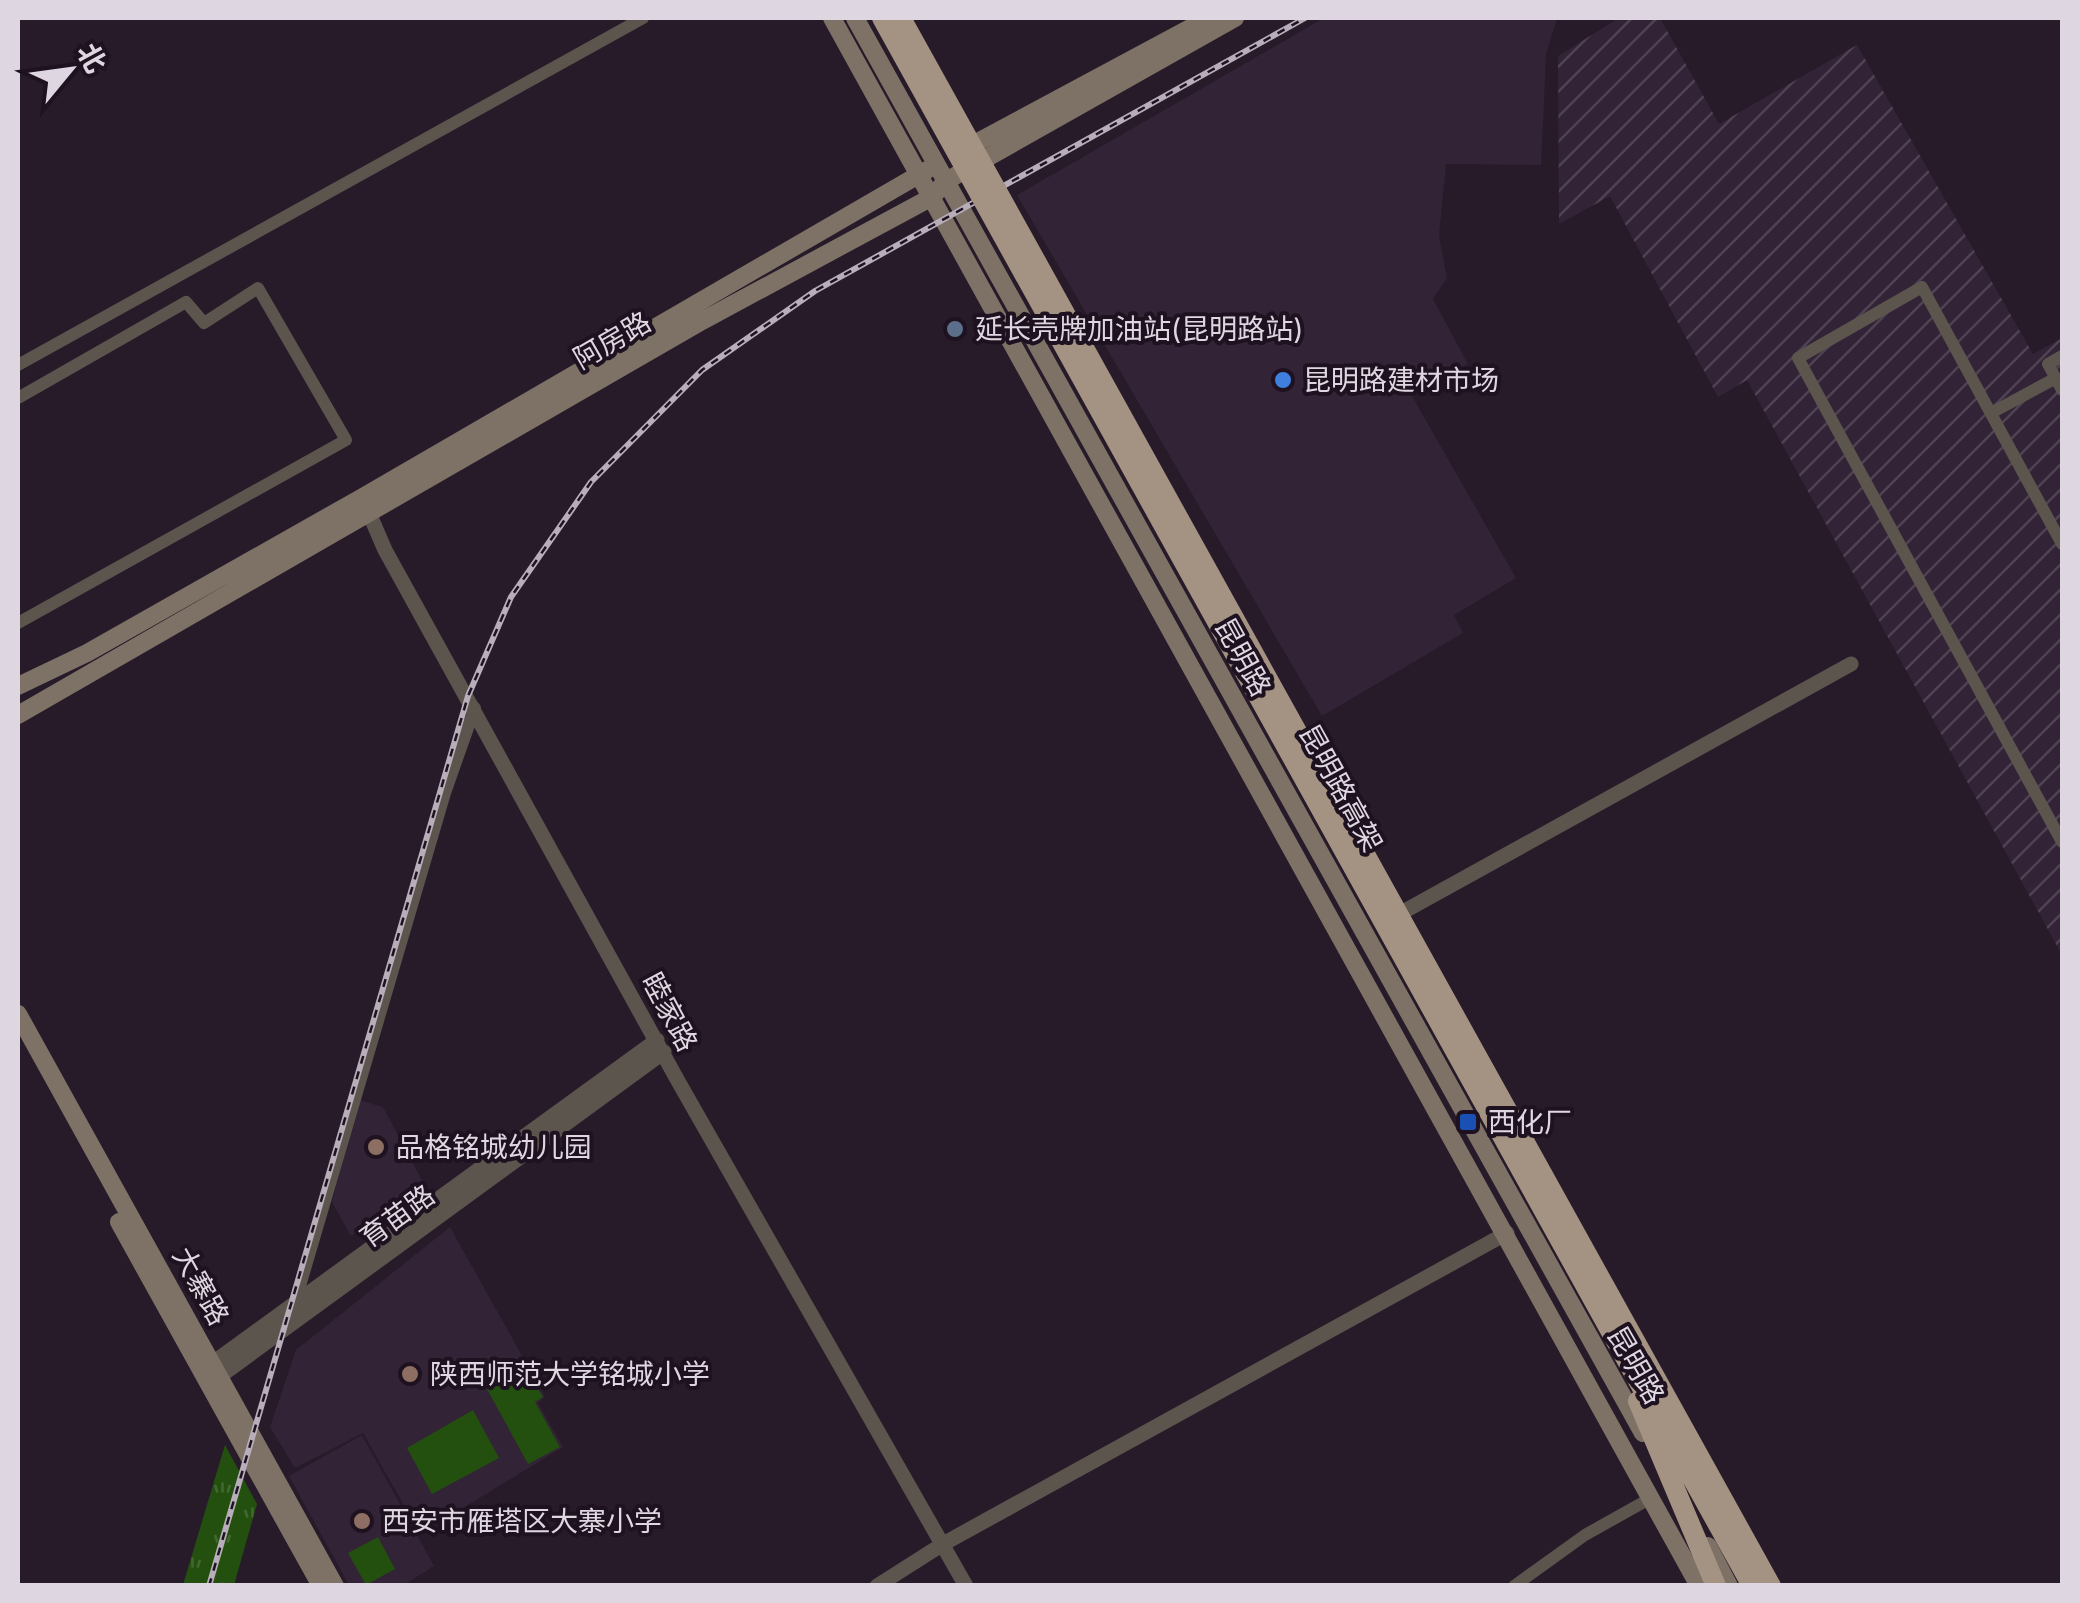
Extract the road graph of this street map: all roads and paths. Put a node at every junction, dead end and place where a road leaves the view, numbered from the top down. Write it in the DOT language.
graph roads {
  1 [pos="643,18"];
  2 [pos="832,18"];
  3 [pos="855,18"];
  4 [pos="882,18"];
  5 [pos="901,18"];
  6 [pos="1209,18"];
  7 [pos="1234,18"];
  8 [pos="941,173"];
  9 [pos="918,174"];
  10 [pos="932,197"];
  11 [pos="838,220"];
  12 [pos="850,242"];
  13 [pos="2062,356"];
  14 [pos="18,365"];
  15 [pos="2059,384"];
  16 [pos="18,398"];
  17 [pos="1991,413"];
  18 [pos="365,504"];
  19 [pos="2062,544"];
  20 [pos="18,623"];
  21 [pos="1851,664"];
  22 [pos="18,686"];
  23 [pos="475,708"];
  24 [pos="18,715"];
  25 [pos="2062,842"];
  26 [pos="1365,933"];
  27 [pos="1345,944"];
  28 [pos="18,1014"];
  29 [pos="18,1038"];
  30 [pos="660,1046"];
  31 [pos="1506,1233"];
  32 [pos="296,1303"];
  33 [pos="1615,1338"];
  34 [pos="211,1374"];
  35 [pos="1651,1498"];
  36 [pos="943,1544"];
  37 [pos="321,1586"];
  38 [pos="335,1586"];
  39 [pos="877,1586"];
  40 [pos="966,1586"];
  41 [pos="1514,1586"];
  42 [pos="1699,1586"];
  43 [pos="1716,1586"];
  44 [pos="1729,1586"];
  45 [pos="1752,1586"];
  46 [pos="1770,1586"];
  1 -- 14 [label="street"];
  2 -- 9 [label="main road, 昆明路"];
  3 -- 8 [label="main road, 昆明路"];
  4 -- 33 [label="highway, 昆明路高架, bridge"];
  5 -- 46 [label="highway, 昆明路高架, bridge"];
  6 -- 8 [label="main road, 阿房路"];
  7 -- 8 [label="main road, 阿房路"];
  8 -- 9 [label="main road, 阿房路"];
  8 -- 10 [label="main road, 阿房路"];
  8 -- 26 [label="main road, 昆明路"];
  9 -- 10 [label="main road, 昆明路"];
  9 -- 11 [label="main road, 阿房路"];
  10 -- 12 [label="main road, 阿房路"];
  10 -- 27 [label="main road, 昆明路"];
  11 -- 12 [label="main road"];
  11 -- 18 [label="main road, 阿房路"];
  12 -- 18 [label="main road, 阿房路"];
  13 -- 15 [label="street"];
  15 -- 17 [label="street"];
  16 -- 20 [label="street"];
  17 -- 19 [label="street"];
  17 -- 25 [label="street"];
  18 -- 22 [label="main road, 阿房路"];
  18 -- 23 [label="street, 睦家路"];
  18 -- 24 [label="main road, 阿房路"];
  21 -- 26 [label="street"];
  23 -- 30 [label="street, 睦家路"];
  23 -- 32 [label="street"];
  26 -- 27 [label="street"];
  26 -- 44 [label="main road, 昆明路"];
  27 -- 31 [label="main road, 昆明路"];
  28 -- 34 [label="main road, 大寨路"];
  29 -- 34 [label="main road, 大寨路"];
  30 -- 32 [label="street, 育苗路"];
  30 -- 34 [label="street, 育苗路"];
  30 -- 36 [label="street, 睦家路"];
  31 -- 35 [label="main road, 昆明路"];
  31 -- 36 [label="street"];
  32 -- 34 [label="street, 育苗路"];
  33 -- 43 [label="highway, bridge"];
  33 -- 45 [label="highway, 昆明路高架, bridge"];
  34 -- 37 [label="main road, 大寨路"];
  34 -- 38 [label="main road, 大寨路"];
  35 -- 41 [label="street"];
  35 -- 42 [label="main road, 昆明路"];
  36 -- 39 [label="street"];
  36 -- 40 [label="street, 睦家路"];
}
